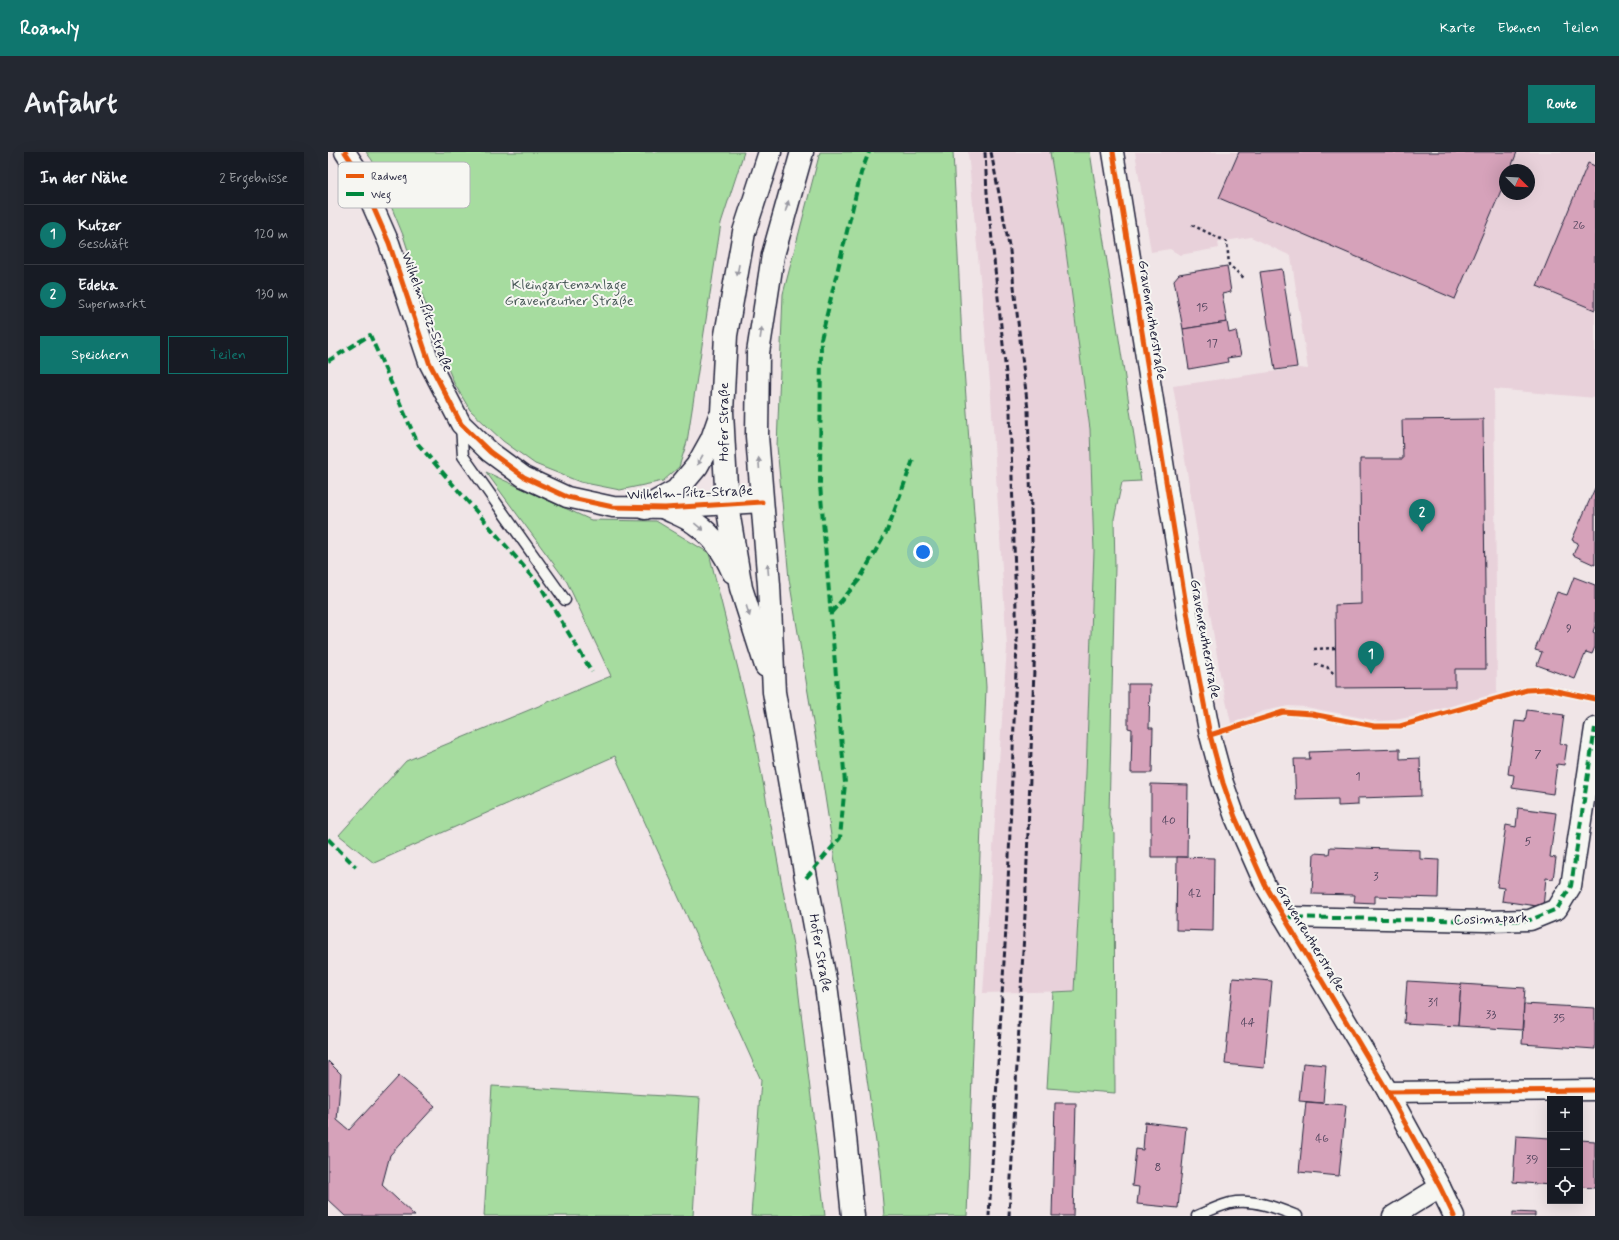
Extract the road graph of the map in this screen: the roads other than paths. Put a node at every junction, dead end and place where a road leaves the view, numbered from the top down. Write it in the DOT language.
graph roads {
  1 [pos="345,152"];
  2 [pos="770,152"];
  3 [pos="802,152"];
  4 [pos="1113,152"];
  5 [pos="352,162"];
  6 [pos="374,208"];
  7 [pos="722,412"];
  8 [pos="460,424"];
  9 [pos="762,502"];
  10 [pos="727,505"];
  11 [pos="655,508"];
  12 [pos="741,588"];
  13 [pos="565,600"];
  14 [pos="774,692"];
  15 [pos="1595,728"];
  16 [pos="1284,917"];
  17 [pos="1595,1090"];
  18 [pos="1388,1092"];
  19 [pos="1440,1187"];
  20 [pos="853,1216"];
  21 [pos="1197,1216"];
  22 [pos="1297,1216"];
  23 [pos="1393,1216"];
  24 [pos="1454,1216"];
  1 -- 5 [label="street, Wilhelm-Pitz-Straße"];
  2 -- 7 [label="main road, Hofer Straße, one-way"];
  9 -- 3 [label="main road, Hofer Straße, one-way"];
  4 -- 16 [label="street, Gravenreutherstraße"];
  6 -- 8 [label="street, Wilhelm-Pitz-Straße"];
  7 -- 10 [label="main road, Hofer Straße"];
  7 -- 11 [label="main road, one-way"];
  8 -- 11 [label="street, Wilhelm-Pitz-Straße"];
  8 -- 13 [label="lane"];
  9 -- 10 [label="street, Wilhelm-Pitz-Straße"];
  14 -- 9 [label="main road, Hofer Straße, one-way"];
  10 -- 11 [label="street, Wilhelm-Pitz-Straße"];
  10 -- 12 [label="main road, Hofer Straße"];
  11 -- 12 [label="main road, one-way"];
  12 -- 14 [label="main road, Hofer Straße, one-way"];
  14 -- 20 [label="main road, Hofer Straße"];
  15 -- 16 [label="street, Cosimapark"];
  16 -- 18 [label="street, Gravenreutherstraße"];
  17 -- 18 [label="street"];
  18 -- 19 [label="street, Gravenreutherstraße"];
  19 -- 23 [label="street"];
  19 -- 24 [label="street, Gravenreutherstraße"];
  21 -- 22 [label="lane"];
}
